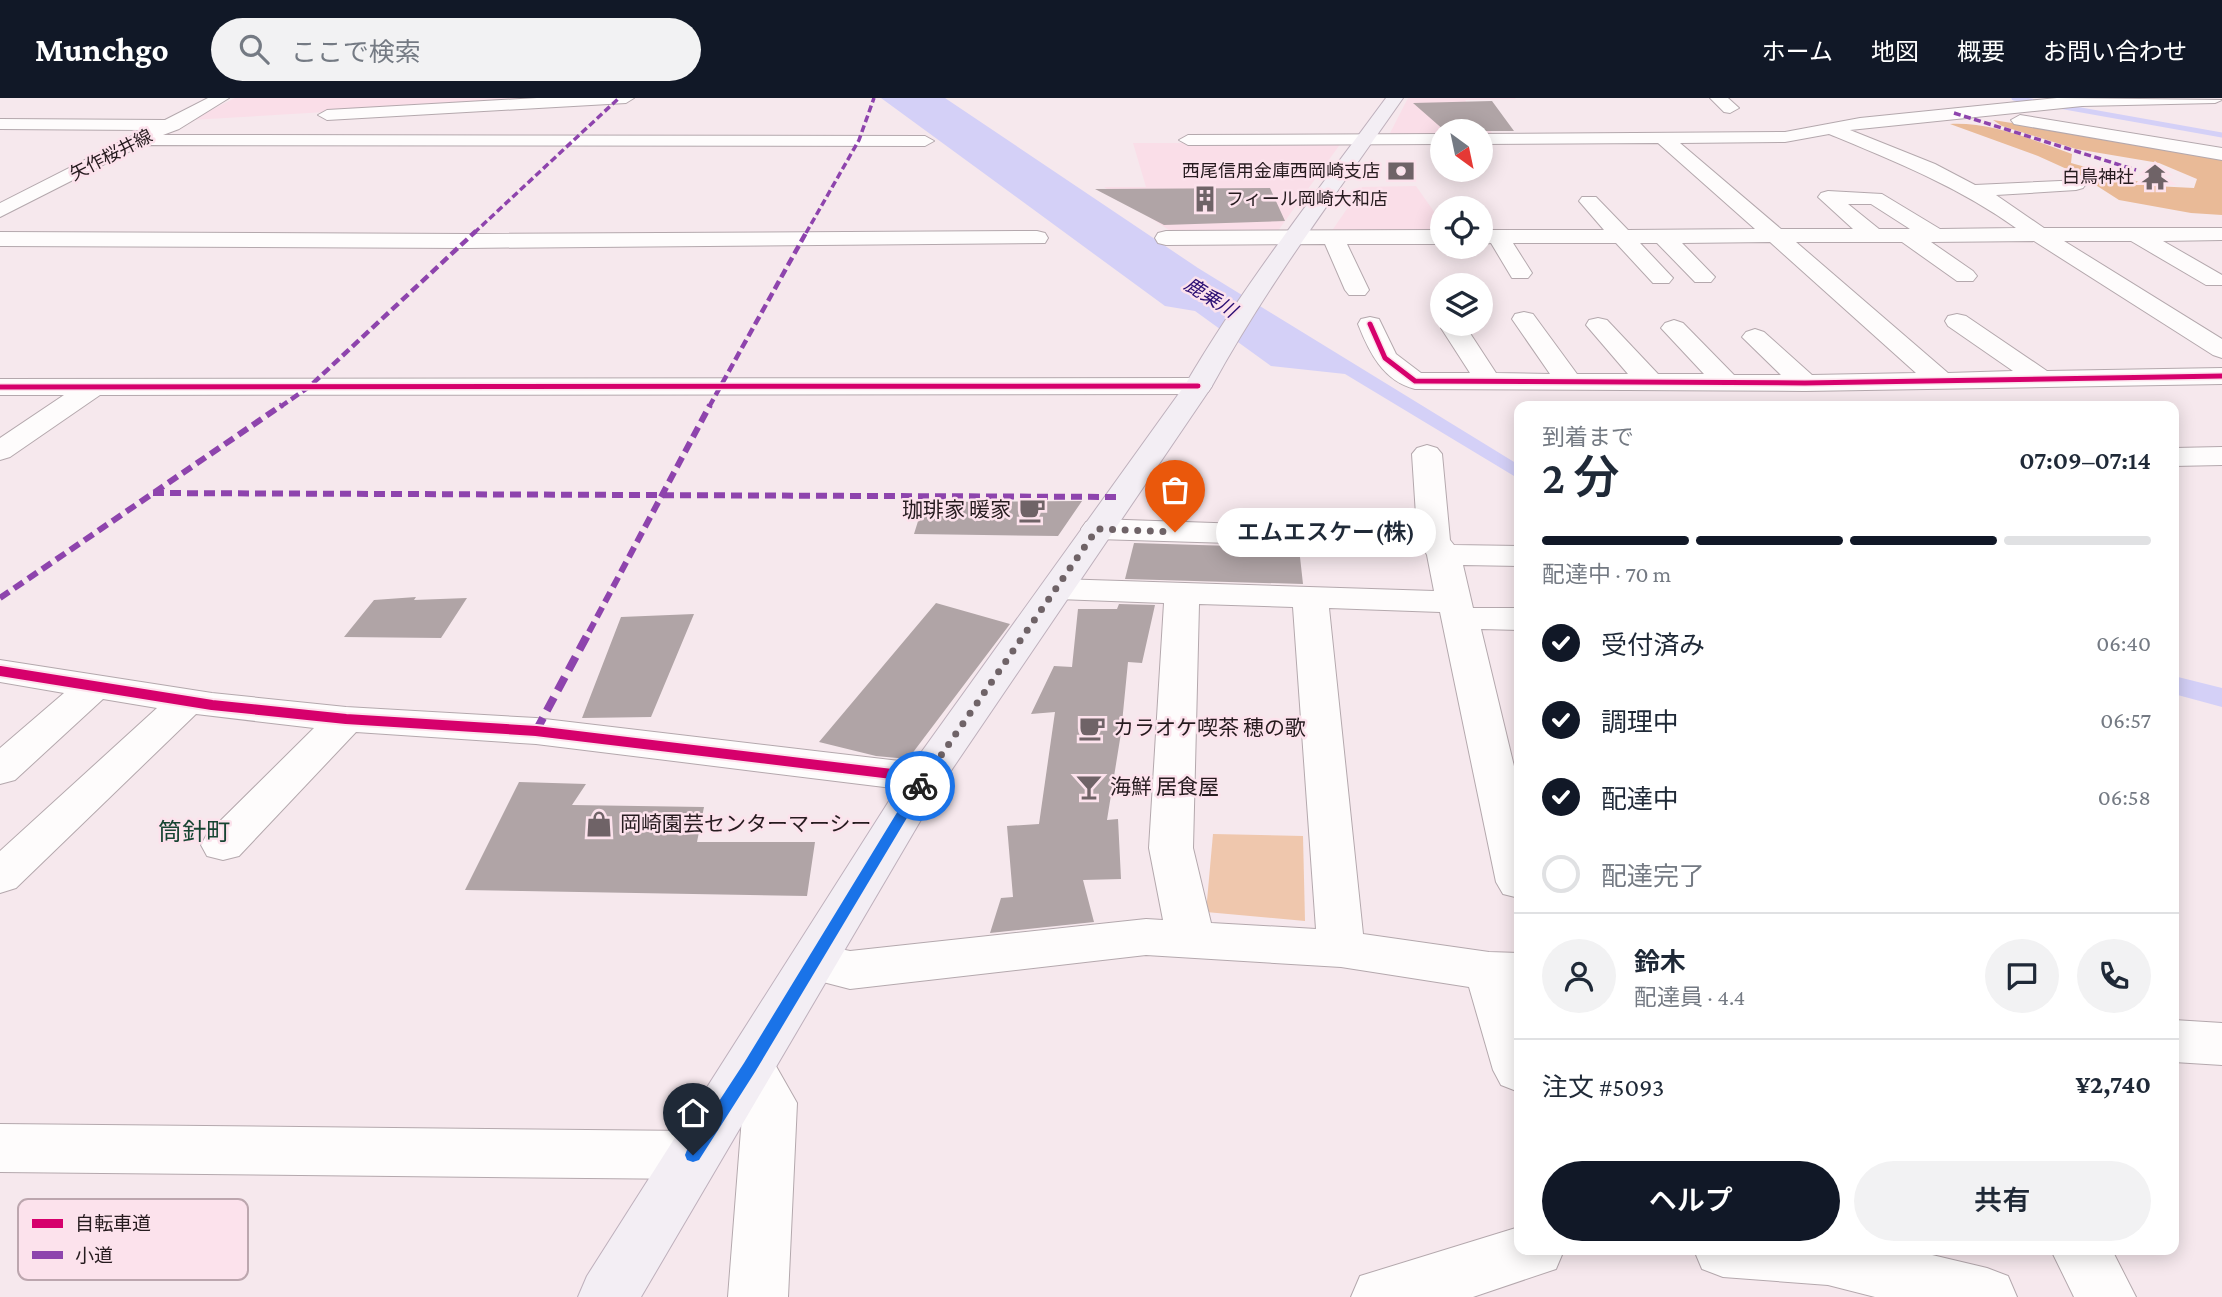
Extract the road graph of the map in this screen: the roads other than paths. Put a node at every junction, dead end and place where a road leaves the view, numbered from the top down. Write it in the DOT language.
graph roads {
  1 [pos="221,98"];
  2 [pos="626,98"];
  3 [pos="1395,98"];
  4 [pos="1915,98"];
  5 [pos="2215,98"];
  6 [pos="2079,99"];
  7 [pos="1968,111"];
  8 [pos="305,117"];
  9 [pos="209,122"];
  10 [pos="0,124"];
  11 [pos="168,125"];
  12 [pos="1832,129"];
  13 [pos="1662,137"];
  14 [pos="1566,138"];
  15 [pos="1363,139"];
  16 [pos="1430,139"];
  17 [pos="1493,139"];
  18 [pos="141,140"];
  19 [pos="1188,140"];
  20 [pos="925,141"];
  21 [pos="1911,142"];
  22 [pos="1870,144"];
  23 [pos="80,150"];
  24 [pos="120,150"];
  25 [pos="2222,154"];
  26 [pos="1586,157"];
  27 [pos="2076,184"];
  28 [pos="1974,191"];
  29 [pos="1589,201"];
  30 [pos="0,211"];
  31 [pos="1771,234"];
  32 [pos="2136,234"];
  33 [pos="2222,234"];
  34 [pos="1873,235"];
  35 [pos="1907,235"];
  36 [pos="1935,235"];
  37 [pos="1623,236"];
  38 [pos="1663,236"];
  39 [pos="2041,236"];
  40 [pos="1430,237"];
  41 [pos="1493,237"];
  42 [pos="1037,238"];
  43 [pos="1166,238"];
  44 [pos="1293,238"];
  45 [pos="1333,238"];
  46 [pos="0,239"];
  47 [pos="1493,242"];
  48 [pos="1520,273"];
  49 [pos="1965,276"];
  50 [pos="1703,277"];
  51 [pos="1661,278"];
  52 [pos="2214,280"];
  53 [pos="1357,290"];
  54 [pos="1524,319"];
  55 [pos="1957,321"];
  56 [pos="1370,324"];
  57 [pos="1598,325"];
  58 [pos="1674,328"];
  59 [pos="1459,336"];
  60 [pos="1755,337"];
  61 [pos="2222,350"];
  62 [pos="2222,376"];
  63 [pos="2041,379"];
  64 [pos="1926,380"];
  65 [pos="1488,381"];
  66 [pos="1569,382"];
  67 [pos="1650,382"];
  68 [pos="1727,383"];
  69 [pos="1805,383"];
  70 [pos="1198,386"];
  71 [pos="0,387"];
  72 [pos="94,387"];
  73 [pos="1941,401"];
  74 [pos="0,451"];
  75 [pos="1427,454"];
  76 [pos="2222,456"];
  77 [pos="2179,457"];
  78 [pos="1097,529"];
  79 [pos="1439,547"];
  80 [pos="1514,555"];
  81 [pos="1058,589"];
  82 [pos="1182,593"];
  83 [pos="1310,596"];
  84 [pos="1457,610"];
  85 [pos="1514,619"];
  86 [pos="0,671"];
  87 [pos="95,686"];
  88 [pos="188,701"];
  89 [pos="346,719"];
  90 [pos="0,771"];
  91 [pos="925,778"];
  92 [pos="223,845"];
  93 [pos="1514,860"];
  94 [pos="0,877"];
  95 [pos="1191,940"];
  96 [pos="1341,949"];
  97 [pos="813,962"];
  98 [pos="1504,972"];
  99 [pos="1514,1037"];
  100 [pos="2179,1041"];
  101 [pos="2222,1044"];
  102 [pos="750,1068"];
  103 [pos="0,1148"];
  104 [pos="693,1155"];
  105 [pos="1519,1255"];
  106 [pos="1798,1255"];
  107 [pos="2083,1255"];
  108 [pos="608,1297"];
  109 [pos="758,1297"];
  110 [pos="1381,1297"];
  111 [pos="1987,1297"];
  112 [pos="2106,1297"];
  1 -- 11 [label="street, 矢作桜井線"];
  2 -- 8 [label="street"];
  3 -- 15 [label="main road"];
  4 -- 7 [label="street"];
  5 -- 6 [label="street"];
  6 -- 7 [label="street"];
  7 -- 12 [label="street"];
  7 -- 25 [label="street"];
  9 -- 11 [label="street"];
  10 -- 11 [label="street"];
  11 -- 18 [label="street, 矢作桜井線"];
  12 -- 13 [label="street"];
  12 -- 22 [label="street"];
  13 -- 14 [label="street"];
  13 -- 31 [label="street"];
  14 -- 17 [label="street"];
  14 -- 26 [label="street"];
  15 -- 16 [label="street"];
  15 -- 19 [label="street"];
  15 -- 44 [label="main road"];
  18 -- 20 [label="street"];
  18 -- 24 [label="street, 矢作桜井線"];
  21 -- 22 [label="street"];
  22 -- 28 [label="street"];
  23 -- 24 [label="street"];
  24 -- 30 [label="street, 矢作桜井線"];
  27 -- 28 [label="street"];
  28 -- 39 [label="street"];
  29 -- 37 [label="street"];
  31 -- 34 [label="street"];
  31 -- 38 [label="street"];
  31 -- 64 [label="street"];
  32 -- 33 [label="street"];
  32 -- 39 [label="street"];
  32 -- 52 [label="street"];
  34 -- 35 [label="street"];
  34 -- 36 [label="street"];
  35 -- 36 [label="street"];
  35 -- 49 [label="street"];
  36 -- 39 [label="street"];
  37 -- 38 [label="street"];
  37 -- 41 [label="street"];
  37 -- 51 [label="street"];
  38 -- 50 [label="street"];
  39 -- 61 [label="street"];
  40 -- 45 [label="street"];
  42 -- 46 [label="street"];
  43 -- 44 [label="street"];
  44 -- 45 [label="street"];
  44 -- 70 [label="main road"];
  45 -- 53 [label="street"];
  47 -- 48 [label="street"];
  54 -- 66 [label="street"];
  55 -- 63 [label="street"];
  56 -- 65 [label="street"];
  57 -- 67 [label="street"];
  58 -- 68 [label="street"];
  59 -- 65 [label="street"];
  60 -- 69 [label="street"];
  62 -- 63 [label="street"];
  63 -- 64 [label="street"];
  64 -- 69 [label="street"];
  64 -- 73 [label="street"];
  65 -- 66 [label="street"];
  66 -- 67 [label="street"];
  67 -- 68 [label="street"];
  68 -- 69 [label="street"];
  70 -- 72 [label="street"];
  70 -- 78 [label="main road"];
  71 -- 72 [label="street"];
  72 -- 74 [label="street"];
  75 -- 79 [label="street"];
  76 -- 77 [label="street"];
  78 -- 79 [label="street"];
  78 -- 81 [label="main road"];
  79 -- 80 [label="street"];
  79 -- 84 [label="street"];
  81 -- 82 [label="street"];
  81 -- 91 [label="main road"];
  82 -- 83 [label="street"];
  82 -- 95 [label="street"];
  83 -- 84 [label="street"];
  83 -- 96 [label="street"];
  84 -- 85 [label="street"];
  84 -- 93 [label="street"];
  86 -- 87 [label="street"];
  87 -- 88 [label="street"];
  87 -- 90 [label="street"];
  88 -- 89 [label="street"];
  88 -- 94 [label="street"];
  89 -- 91 [label="street"];
  89 -- 92 [label="street"];
  91 -- 97 [label="main road"];
  95 -- 96 [label="street"];
  95 -- 97 [label="street"];
  96 -- 98 [label="street"];
  97 -- 102 [label="main road"];
  98 -- 99 [label="street"];
  100 -- 101 [label="street"];
  102 -- 104 [label="main road"];
  102 -- 109 [label="street"];
  103 -- 104 [label="street"];
  104 -- 108 [label="main road"];
  105 -- 110 [label="street"];
  106 -- 111 [label="street"];
  107 -- 112 [label="street"];
}
